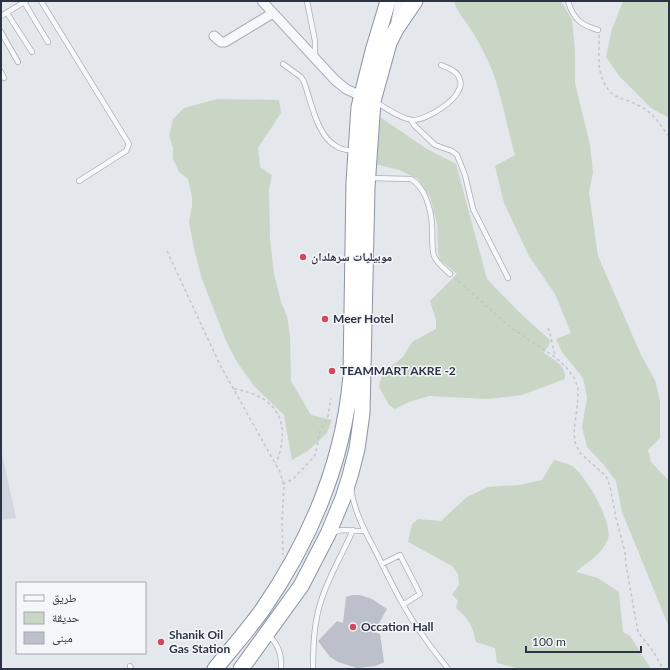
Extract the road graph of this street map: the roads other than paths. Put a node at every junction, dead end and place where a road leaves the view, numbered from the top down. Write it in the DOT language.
graph roads {
  1 [pos="41,1"];
  2 [pos="262,1"];
  3 [pos="307,1"];
  4 [pos="388,1"];
  5 [pos="401,1"];
  6 [pos="415,1"];
  7 [pos="568,1"];
  8 [pos="25,2"];
  9 [pos="7,13"];
  10 [pos="273,13"];
  11 [pos="1,16"];
  12 [pos="396,29"];
  13 [pos="598,30"];
  14 [pos="1,32"];
  15 [pos="214,36"];
  16 [pos="48,42"];
  17 [pos="32,52"];
  18 [pos="315,58"];
  19 [pos="18,62"];
  20 [pos="284,64"];
  21 [pos="441,65"];
  22 [pos="1,72"];
  23 [pos="4,78"];
  24 [pos="367,98"];
  25 [pos="411,120"];
  26 [pos="356,151"];
  27 [pos="367,178"];
  28 [pos="79,181"];
  29 [pos="450,274"];
  30 [pos="508,278"];
  31 [pos="350,476"];
  32 [pos="353,530"];
  33 [pos="365,531"];
  34 [pos="328,534"];
  35 [pos="382,564"];
  36 [pos="404,604"];
  37 [pos="266,634"];
  38 [pos="215,669"];
  39 [pos="241,669"];
  40 [pos="281,669"];
  41 [pos="314,669"];
  42 [pos="448,669"];
  1 -- 28 [label="lane"];
  2 -- 10 [label="street"];
  3 -- 18 [label="lane"];
  4 -- 24 [label="highway"];
  5 -- 12 [label="street"];
  6 -- 12 [label="highway"];
  7 -- 13 [label="lane"];
  8 -- 9 [label="lane"];
  8 -- 16 [label="lane"];
  9 -- 11 [label="lane"];
  9 -- 17 [label="lane"];
  10 -- 15 [label="street"];
  10 -- 18 [label="street"];
  12 -- 24 [label="highway"];
  14 -- 19 [label="lane"];
  18 -- 24 [label="street"];
  20 -- 26 [label="lane"];
  21 -- 25 [label="lane"];
  22 -- 23 [label="lane"];
  24 -- 25 [label="lane"];
  24 -- 26 [label="highway"];
  24 -- 27 [label="highway"];
  25 -- 30 [label="lane"];
  26 -- 38 [label="highway"];
  27 -- 29 [label="lane"];
  27 -- 31 [label="highway"];
  31 -- 33 [label="lane"];
  31 -- 34 [label="highway"];
  32 -- 33 [label="lane"];
  32 -- 34 [label="lane"];
  32 -- 41 [label="lane"];
  33 -- 35 [label="lane"];
  34 -- 37 [label="highway"];
  35 -- 36 [label="lane"];
  35 -- 36 [label="lane"];
  36 -- 42 [label="lane"];
  37 -- 39 [label="highway"];
  37 -- 40 [label="lane"];
}
